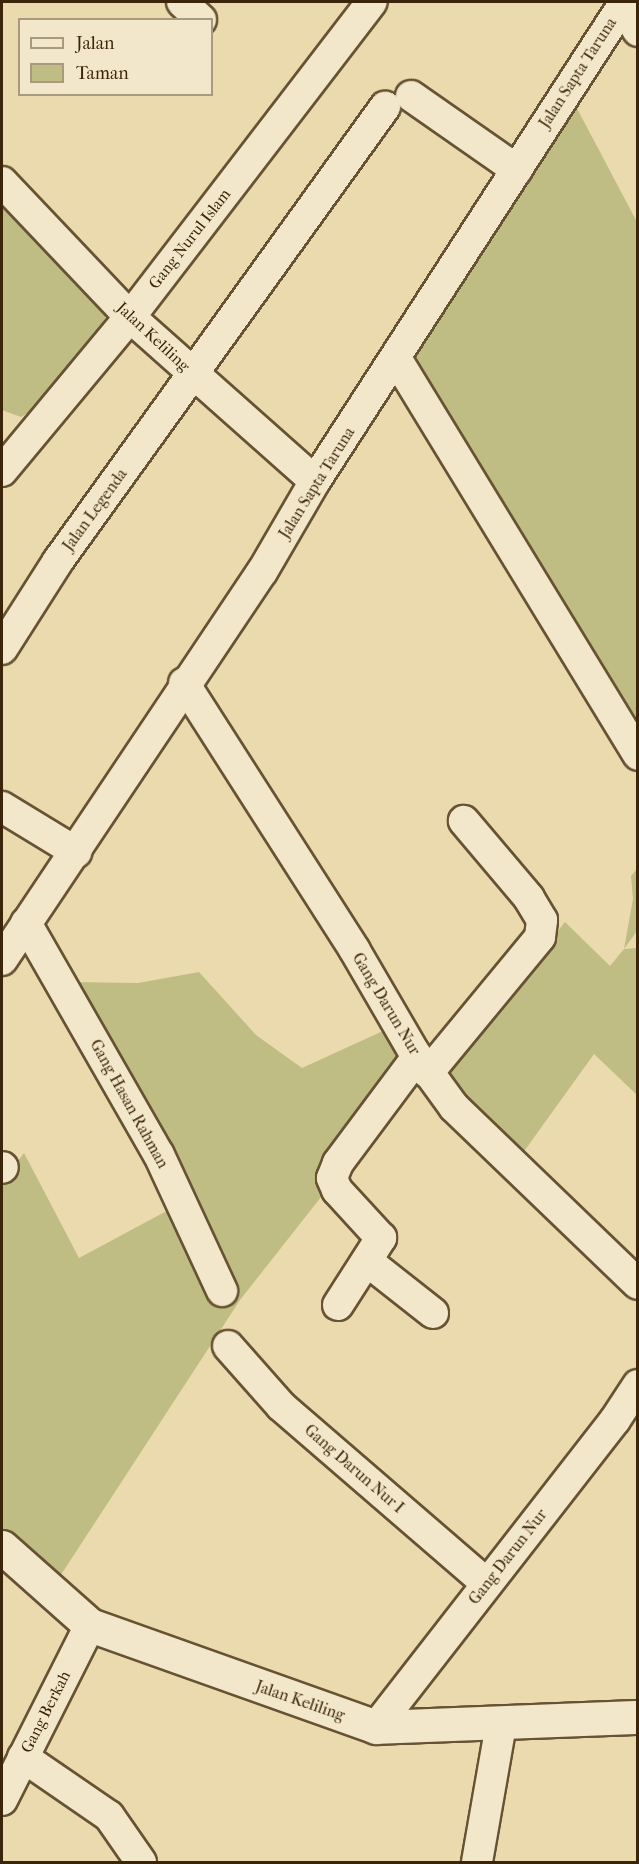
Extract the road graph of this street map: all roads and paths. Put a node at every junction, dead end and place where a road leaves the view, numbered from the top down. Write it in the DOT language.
graph roads {
  1 [pos="182,2"];
  2 [pos="372,2"];
  3 [pos="624,3"];
  4 [pos="199,18"];
  5 [pos="638,31"];
  6 [pos="517,170"];
  7 [pos="2,182"];
  8 [pos="130,317"];
  9 [pos="396,358"];
  10 [pos="194,375"];
  11 [pos="2,471"];
  12 [pos="315,481"];
  13 [pos="2,649"];
  14 [pos="184,683"];
  15 [pos="638,755"];
  16 [pos="2,807"];
  17 [pos="464,821"];
  18 [pos="76,852"];
  19 [pos="26,923"];
  20 [pos="2,960"];
  21 [pos="423,1065"];
  22 [pos="367,1261"];
  23 [pos="638,1284"];
  24 [pos="222,1291"];
  25 [pos="338,1305"];
  26 [pos="433,1313"];
  27 [pos="228,1346"];
  28 [pos="638,1385"];
  29 [pos="2,1547"];
  30 [pos="487,1584"];
  31 [pos="90,1625"];
  32 [pos="638,1717"];
  33 [pos="501,1724"];
  34 [pos="376,1727"];
  35 [pos="23,1756"];
  36 [pos="2,1800"];
  37 [pos="141,1863"];
  38 [pos="477,1863"];
  1 -- 4 [label="street"];
  2 -- 8 [label="street, Gang Nurul Islam"];
  3 -- 5 [label="street"];
  3 -- 6 [label="street, Jalan Sapta Taruna"];
  6 -- 9 [label="street, Jalan Sapta Taruna"];
  6 -- 10 [label="street, Jalan Legenda"];
  7 -- 8 [label="street, Jalan Keliling"];
  8 -- 10 [label="street, Jalan Keliling"];
  8 -- 11 [label="street, Gang Nurul Islam"];
  9 -- 12 [label="street, Jalan Sapta Taruna"];
  9 -- 15 [label="street"];
  10 -- 12 [label="street, Jalan Keliling"];
  10 -- 13 [label="street, Jalan Legenda"];
  12 -- 14 [label="street, Jalan Sapta Taruna"];
  14 -- 18 [label="street, Jalan Sapta Taruna"];
  14 -- 21 [label="street, Gang Darun Nur"];
  16 -- 18 [label="street"];
  17 -- 21 [label="street"];
  18 -- 19 [label="street, Jalan Sapta Taruna"];
  19 -- 20 [label="street, Jalan Sapta Taruna"];
  19 -- 24 [label="street, Gang Hasan Rahman"];
  21 -- 22 [label="street"];
  21 -- 23 [label="street, Gang Darun Nur"];
  22 -- 25 [label="street"];
  22 -- 26 [label="street"];
  27 -- 30 [label="street, Gang Darun Nur I"];
  28 -- 30 [label="street, Gang Darun Nur"];
  29 -- 31 [label="street, Jalan Keliling"];
  30 -- 34 [label="street, Gang Darun Nur"];
  31 -- 34 [label="street, Jalan Keliling"];
  31 -- 35 [label="street, Gang Berkah"];
  32 -- 33 [label="street, Jalan Keliling"];
  33 -- 34 [label="street, Jalan Keliling"];
  33 -- 38 [label="street"];
  35 -- 36 [label="street, Gang Berkah"];
  35 -- 37 [label="street"];
}
